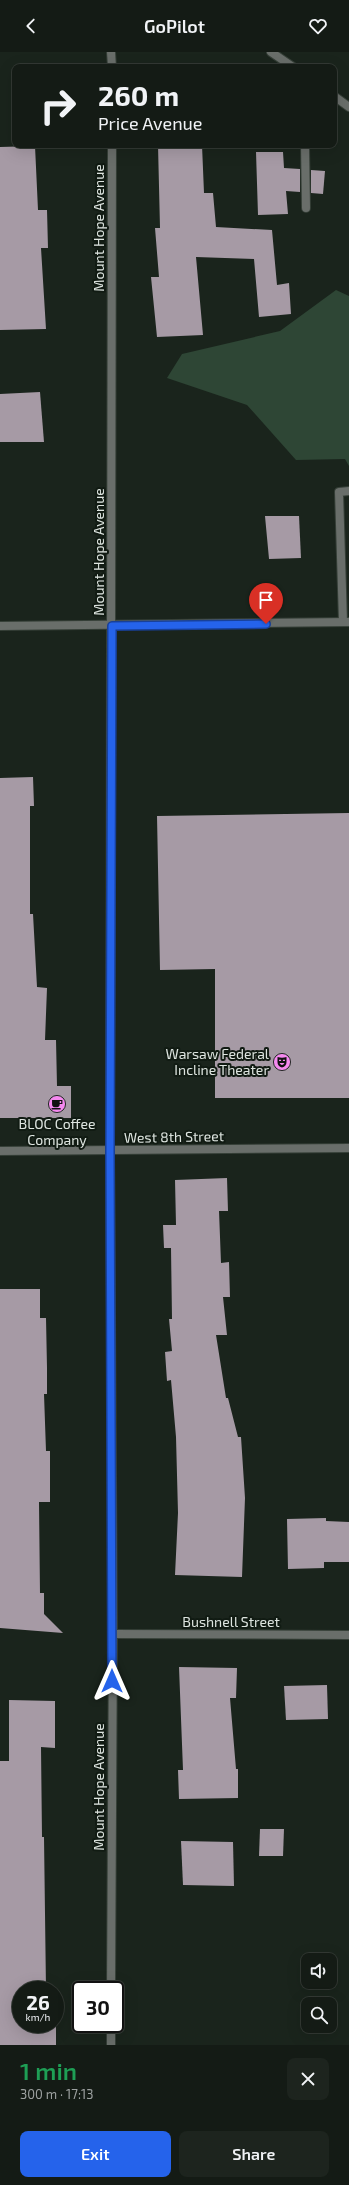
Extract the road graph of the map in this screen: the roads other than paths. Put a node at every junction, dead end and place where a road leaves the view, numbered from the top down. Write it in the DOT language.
graph roads {
  1 [pos="112,52"];
  2 [pos="271,52"];
  3 [pos="112,64"];
  4 [pos="289,64"];
  5 [pos="337,98"];
  6 [pos="349,107"];
  7 [pos="112,148"];
  8 [pos="305,148"];
  9 [pos="306,208"];
  10 [pos="349,491"];
  11 [pos="346,622"];
  12 [pos="0,626"];
  13 [pos="112,626"];
  14 [pos="349,1148"];
  15 [pos="0,1151"];
  16 [pos="110,1151"];
  17 [pos="113,1634"];
  18 [pos="349,1635"];
  19 [pos="111,1981"];
  20 [pos="111,2033"];
  21 [pos="111,2045"];
  1 -- 3 [label="street"];
  2 -- 4 [label="street"];
  5 -- 6 [label="street"];
  7 -- 13 [label="street, Mount Hope Avenue"];
  8 -- 9 [label="street"];
  10 -- 11 [label="street"];
  11 -- 13 [label="street"];
  12 -- 13 [label="street"];
  13 -- 16 [label="street, Mount Hope Avenue"];
  14 -- 16 [label="street, West 8th Street"];
  15 -- 16 [label="street, West 8th Street"];
  16 -- 17 [label="street, Mount Hope Avenue"];
  17 -- 18 [label="street, Bushnell Street"];
  17 -- 19 [label="street, Mount Hope Avenue"];
  20 -- 21 [label="street"];
}
